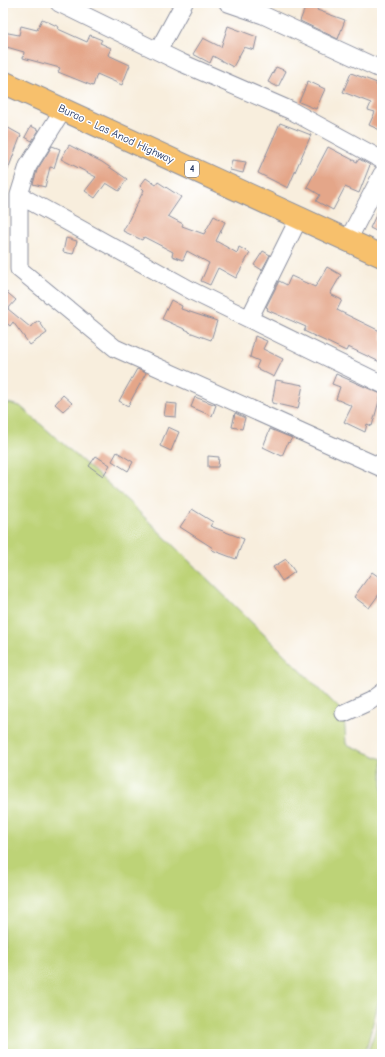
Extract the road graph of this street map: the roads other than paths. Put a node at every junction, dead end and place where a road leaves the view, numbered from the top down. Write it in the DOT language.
graph roads {
  1 [pos="59,3"];
  2 [pos="184,3"];
  3 [pos="228,3"];
  4 [pos="158,52"];
  5 [pos="382,70"];
  6 [pos="3,82"];
  7 [pos="63,110"];
  8 [pos="382,160"];
  9 [pos="382,174"];
  10 [pos="19,195"];
  11 [pos="299,218"];
  12 [pos="348,240"];
  13 [pos="382,256"];
  14 [pos="249,318"];
  15 [pos="382,384"];
  16 [pos="382,468"];
  17 [pos="382,692"];
  18 [pos="344,713"];
  1 -- 4 [label="street"];
  2 -- 4 [label="street"];
  3 -- 5 [label="street"];
  4 -- 8 [label="street"];
  6 -- 7 [label="highway, Burao - Las Anod Highway / 4"];
  7 -- 10 [label="street"];
  7 -- 11 [label="highway, Burao - Las Anod Highway / 4"];
  9 -- 12 [label="street"];
  10 -- 14 [label="street"];
  10 -- 16 [label="street"];
  11 -- 12 [label="highway, Burao - Las Anod Highway / 4"];
  11 -- 14 [label="street"];
  12 -- 13 [label="highway, Burao - Las Anod Highway / 4"];
  14 -- 15 [label="street"];
  17 -- 18 [label="street"];
}
